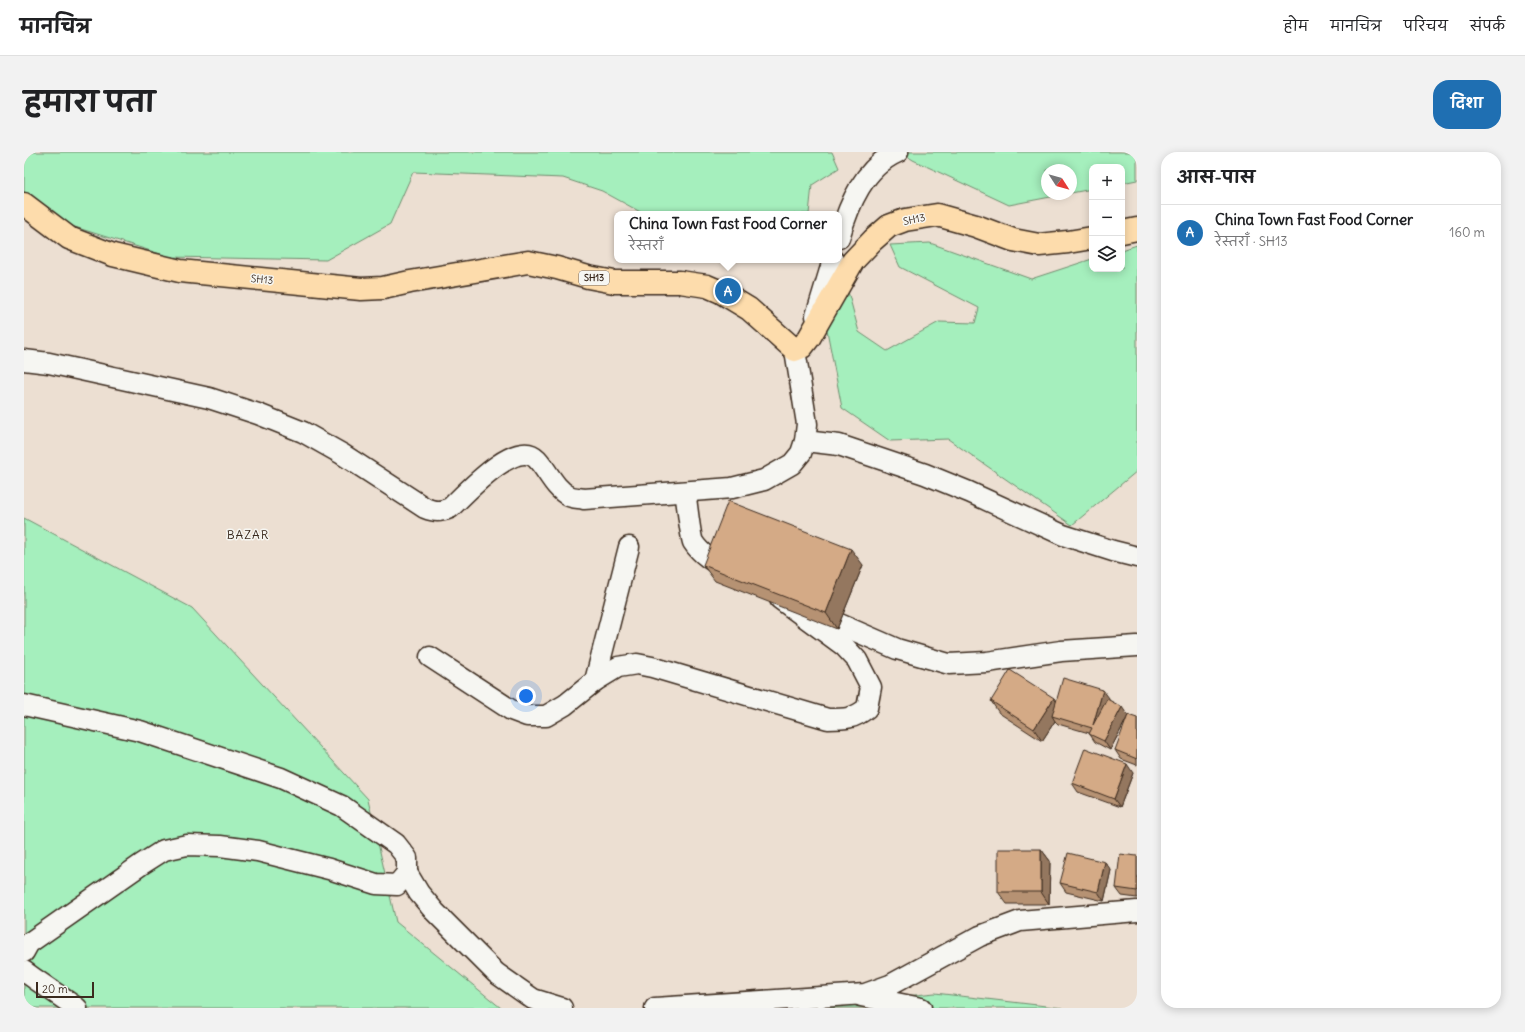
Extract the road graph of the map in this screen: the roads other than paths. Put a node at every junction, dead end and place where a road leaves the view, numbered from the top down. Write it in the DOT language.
graph roads {
  1 [pos="898,152"];
  2 [pos="24,204"];
  3 [pos="842,226"];
  4 [pos="1137,229"];
  5 [pos="1125,231"];
  6 [pos="1089,238"];
  7 [pos="832,263"];
  8 [pos="802,344"];
  9 [pos="24,360"];
  10 [pos="805,441"];
  11 [pos="685,492"];
  12 [pos="629,547"];
  13 [pos="1137,557"];
  14 [pos="746,580"];
  15 [pos="1137,646"];
  16 [pos="430,657"];
  17 [pos="595,681"];
  18 [pos="24,705"];
  19 [pos="407,873"];
  20 [pos="1137,911"];
  21 [pos="24,952"];
  22 [pos="24,970"];
  23 [pos="855,994"];
  24 [pos="77,1008"];
  25 [pos="562,1008"];
  26 [pos="655,1008"];
  27 [pos="922,1008"];
  1 -- 3 [label="street"];
  2 -- 8 [label="main road, SH13 / SH13"];
  4 -- 5 [label="main road"];
  6 -- 8 [label="main road, SH13 / SH13"];
  7 -- 8 [label="street"];
  8 -- 10 [label="street"];
  9 -- 11 [label="street"];
  10 -- 11 [label="street"];
  10 -- 13 [label="street"];
  11 -- 14 [label="street"];
  12 -- 17 [label="street"];
  15 -- 17 [label="street"];
  16 -- 17 [label="street"];
  18 -- 19 [label="street"];
  19 -- 21 [label="street"];
  19 -- 25 [label="street"];
  20 -- 23 [label="street"];
  22 -- 24 [label="street"];
  23 -- 26 [label="street"];
  23 -- 27 [label="street"];
}
